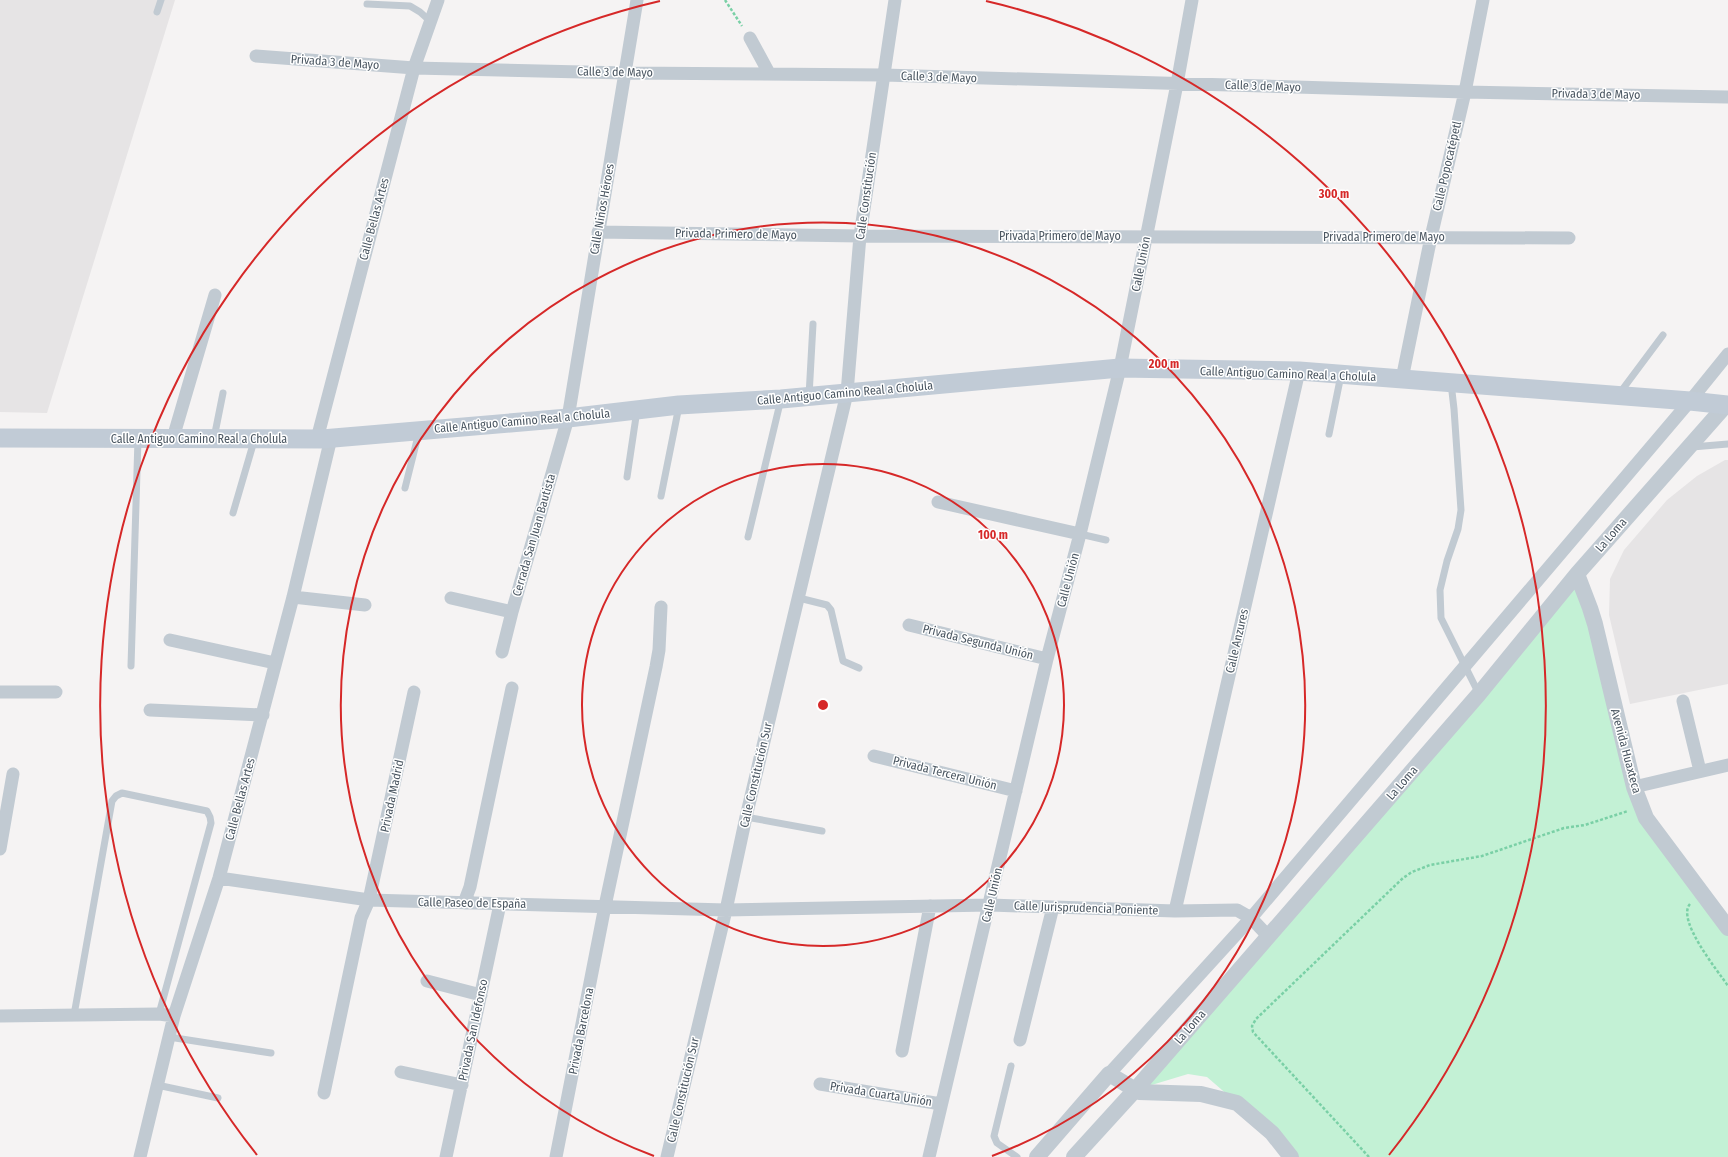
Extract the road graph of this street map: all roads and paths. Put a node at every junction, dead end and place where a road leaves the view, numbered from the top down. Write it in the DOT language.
graph roads {
  1 [pos="161,0"];
  2 [pos="438,0"];
  3 [pos="637,0"];
  4 [pos="725,0"];
  5 [pos="895,0"];
  6 [pos="1192,0"];
  7 [pos="1483,0"];
  8 [pos="367,4"];
  9 [pos="157,12"];
  10 [pos="430,21"];
  11 [pos="750,38"];
  12 [pos="256,56"];
  13 [pos="414,68"];
  14 [pos="625,73"];
  15 [pos="769,73"];
  16 [pos="884,75"];
  17 [pos="1177,84"];
  18 [pos="1464,92"];
  19 [pos="1727,97"];
  20 [pos="598,232"];
  21 [pos="860,236"];
  22 [pos="1146,236"];
  23 [pos="1431,237"];
  24 [pos="1569,238"];
  25 [pos="215,295"];
  26 [pos="813,324"];
  27 [pos="1664,335"];
  28 [pos="1728,354"];
  29 [pos="1120,368"];
  30 [pos="1299,372"];
  31 [pos="1342,374"];
  32 [pos="1402,379"];
  33 [pos="1451,383"];
  34 [pos="223,393"];
  35 [pos="847,393"];
  36 [pos="1618,395"];
  37 [pos="809,396"];
  38 [pos="781,398"];
  39 [pos="1690,401"];
  40 [pos="679,405"];
  41 [pos="1727,405"];
  42 [pos="637,410"];
  43 [pos="568,418"];
  44 [pos="419,431"];
  45 [pos="1329,434"];
  46 [pos="0,438"];
  47 [pos="138,438"];
  48 [pos="173,438"];
  49 [pos="214,439"];
  50 [pos="255,439"];
  51 [pos="324,439"];
  52 [pos="1728,444"];
  53 [pos="1689,447"];
  54 [pos="627,477"];
  55 [pos="405,488"];
  56 [pos="661,496"];
  57 [pos="938,502"];
  58 [pos="233,513"];
  59 [pos="1080,534"];
  60 [pos="748,538"];
  61 [pos="1106,540"];
  62 [pos="1577,574"];
  63 [pos="293,597"];
  64 [pos="451,598"];
  65 [pos="799,598"];
  66 [pos="364,605"];
  67 [pos="661,607"];
  68 [pos="512,612"];
  69 [pos="909,625"];
  70 [pos="170,640"];
  71 [pos="502,652"];
  72 [pos="1047,659"];
  73 [pos="275,663"];
  74 [pos="131,666"];
  75 [pos="1464,667"];
  76 [pos="859,668"];
  77 [pos="512,688"];
  78 [pos="0,692"];
  79 [pos="56,692"];
  80 [pos="414,692"];
  81 [pos="1479,694"];
  82 [pos="1683,702"];
  83 [pos="150,710"];
  84 [pos="262,715"];
  85 [pos="874,756"];
  86 [pos="1728,765"];
  87 [pos="1700,771"];
  88 [pos="13,774"];
  89 [pos="1634,787"];
  90 [pos="1016,791"];
  91 [pos="1642,806"];
  92 [pos="746,817"];
  93 [pos="822,831"];
  94 [pos="0,849"];
  95 [pos="219,878"];
  96 [pos="1701,892"];
  97 [pos="369,900"];
  98 [pos="464,903"];
  99 [pos="500,904"];
  100 [pos="990,905"];
  101 [pos="606,906"];
  102 [pos="930,906"];
  103 [pos="1053,907"];
  104 [pos="726,910"];
  105 [pos="1175,911"];
  106 [pos="1251,918"];
  107 [pos="1728,928"];
  108 [pos="1269,937"];
  109 [pos="427,981"];
  110 [pos="1728,986"];
  111 [pos="480,995"];
  112 [pos="159,1014"];
  113 [pos="74,1015"];
  114 [pos="0,1016"];
  115 [pos="174,1016"];
  116 [pos="168,1037"];
  117 [pos="1020,1040"];
  118 [pos="902,1051"];
  119 [pos="271,1053"];
  120 [pos="1011,1066"];
  121 [pos="401,1072"];
  122 [pos="1109,1074"];
  123 [pos="820,1084"];
  124 [pos="157,1085"];
  125 [pos="462,1085"];
  126 [pos="1135,1090"];
  127 [pos="324,1093"];
  128 [pos="218,1098"];
  129 [pos="941,1104"];
  130 [pos="140,1157"];
  131 [pos="446,1157"];
  132 [pos="556,1157"];
  133 [pos="667,1157"];
  134 [pos="929,1157"];
  135 [pos="1018,1157"];
  136 [pos="1037,1157"];
  137 [pos="1074,1157"];
  138 [pos="1292,1157"];
  139 [pos="1369,1157"];
  1 -- 9 [label="lane"];
  2 -- 10 [label="street, Calle Bellas Artes"];
  3 -- 14 [label="street, Calle Niños Héroes"];
  4 -- 11 [label="path"];
  5 -- 16 [label="street, Calle Constitución"];
  6 -- 17 [label="street, Calle Unión"];
  7 -- 18 [label="street, Calle Popocatépetl"];
  8 -- 10 [label="lane"];
  10 -- 13 [label="street, Calle Bellas Artes"];
  11 -- 15 [label="street"];
  12 -- 13 [label="street, Privada 3 de Mayo"];
  13 -- 14 [label="street, Calle 3 de Mayo"];
  13 -- 51 [label="street, Calle Bellas Artes"];
  14 -- 15 [label="street, Calle 3 de Mayo"];
  14 -- 20 [label="street, Calle Niños Héroes"];
  15 -- 16 [label="street, Calle 3 de Mayo"];
  16 -- 17 [label="street, Calle 3 de Mayo"];
  16 -- 21 [label="street, Calle Constitución"];
  17 -- 18 [label="street, Calle 3 de Mayo"];
  17 -- 22 [label="street, Calle Unión"];
  18 -- 19 [label="street, Privada 3 de Mayo"];
  18 -- 23 [label="street, Calle Popocatépetl"];
  20 -- 21 [label="street, Privada Primero de Mayo"];
  20 -- 43 [label="street, Calle Niños Héroes"];
  21 -- 22 [label="street, Privada Primero de Mayo"];
  21 -- 35 [label="street, Calle Constitución"];
  22 -- 23 [label="street, Privada Primero de Mayo"];
  22 -- 29 [label="street, Calle Unión"];
  23 -- 24 [label="street, Privada Primero de Mayo"];
  23 -- 32 [label="street, Calle Popocatépetl"];
  25 -- 48 [label="street"];
  26 -- 37 [label="lane"];
  27 -- 36 [label="lane"];
  28 -- 39 [label="street"];
  29 -- 30 [label="main road, Calle Antiguo Camino Real a Cholula"];
  29 -- 35 [label="main road, Calle Antiguo Camino Real a Cholula"];
  29 -- 59 [label="street, Calle Unión"];
  30 -- 31 [label="main road, Calle Antiguo Camino Real a Cholula"];
  30 -- 105 [label="street, Calle Anzures"];
  31 -- 32 [label="main road, Calle Antiguo Camino Real a Cholula"];
  31 -- 45 [label="lane"];
  32 -- 33 [label="main road, Calle Antiguo Camino Real a Cholula"];
  33 -- 36 [label="main road, Calle Antiguo Camino Real a Cholula"];
  33 -- 75 [label="lane"];
  34 -- 49 [label="lane"];
  35 -- 37 [label="main road, Calle Antiguo Camino Real a Cholula"];
  35 -- 65 [label="street, Calle Constitución Sur"];
  36 -- 39 [label="main road, Calle Antiguo Camino Real a Cholula"];
  37 -- 38 [label="main road, Calle Antiguo Camino Real a Cholula"];
  38 -- 40 [label="main road, Calle Antiguo Camino Real a Cholula"];
  38 -- 60 [label="lane"];
  39 -- 41 [label="main road, Calle Antiguo Camino Real a Cholula"];
  39 -- 75 [label="street"];
  40 -- 42 [label="main road, Calle Antiguo Camino Real a Cholula"];
  40 -- 56 [label="lane"];
  41 -- 53 [label="street, La Loma"];
  42 -- 43 [label="main road, Calle Antiguo Camino Real a Cholula"];
  42 -- 54 [label="lane"];
  43 -- 44 [label="main road, Calle Antiguo Camino Real a Cholula"];
  43 -- 68 [label="street, Cerrada San Juan Bautista"];
  44 -- 51 [label="main road, Calle Antiguo Camino Real a Cholula"];
  44 -- 55 [label="lane"];
  46 -- 47 [label="main road, Calle Antiguo Camino Real a Cholula"];
  47 -- 48 [label="main road, Calle Antiguo Camino Real a Cholula"];
  47 -- 74 [label="lane"];
  48 -- 49 [label="main road, Calle Antiguo Camino Real a Cholula"];
  49 -- 50 [label="main road, Calle Antiguo Camino Real a Cholula"];
  50 -- 51 [label="main road, Calle Antiguo Camino Real a Cholula"];
  50 -- 58 [label="lane"];
  51 -- 63 [label="street, Calle Bellas Artes"];
  52 -- 53 [label="lane"];
  53 -- 62 [label="street, La Loma"];
  57 -- 59 [label="street"];
  59 -- 61 [label="lane"];
  59 -- 72 [label="street, Calle Unión"];
  62 -- 81 [label="street, La Loma"];
  62 -- 89 [label="street, Avenida Huaxteca"];
  63 -- 66 [label="street"];
  63 -- 73 [label="street, Calle Bellas Artes"];
  64 -- 68 [label="street"];
  65 -- 76 [label="lane"];
  65 -- 92 [label="street, Calle Constitución Sur"];
  67 -- 101 [label="street, Privada Barcelona"];
  68 -- 71 [label="street, Cerrada San Juan Bautista"];
  69 -- 72 [label="street, Privada Segunda Unión"];
  70 -- 73 [label="street"];
  72 -- 90 [label="street, Calle Unión"];
  73 -- 84 [label="street, Calle Bellas Artes"];
  75 -- 81 [label="lane"];
  75 -- 106 [label="street"];
  77 -- 98 [label="street"];
  78 -- 79 [label="street"];
  80 -- 97 [label="street, Privada Madrid"];
  81 -- 108 [label="street, La Loma"];
  82 -- 87 [label="street"];
  83 -- 84 [label="street"];
  84 -- 95 [label="street, Calle Bellas Artes"];
  85 -- 90 [label="street, Privada Tercera Unión"];
  86 -- 87 [label="street"];
  87 -- 89 [label="street"];
  88 -- 94 [label="street"];
  89 -- 91 [label="street, Avenida Huaxteca"];
  90 -- 100 [label="street, Calle Unión"];
  91 -- 96 [label="street, Avenida Huaxteca"];
  91 -- 139 [label="path"];
  92 -- 93 [label="lane"];
  92 -- 104 [label="street, Calle Constitución Sur"];
  95 -- 97 [label="street, Calle Paseo de España"];
  95 -- 115 [label="street, Calle Bellas Artes"];
  96 -- 107 [label="street, Avenida Huaxteca"];
  96 -- 110 [label="path"];
  97 -- 98 [label="street, Calle Paseo de España"];
  97 -- 127 [label="street, Privada Madrid"];
  98 -- 99 [label="street, Calle Paseo de España"];
  99 -- 101 [label="street, Calle Paseo de España"];
  99 -- 111 [label="street, Privada San Idefonso"];
  100 -- 102 [label="street, Calle Jurisprudencia Poniente"];
  100 -- 103 [label="street, Calle Jurisprudencia Poniente"];
  100 -- 129 [label="street, Calle Unión"];
  101 -- 104 [label="street, Calle Paseo de España"];
  101 -- 132 [label="street, Privada Barcelona"];
  102 -- 104 [label="street, Calle Jurisprudencia Poniente"];
  102 -- 118 [label="street"];
  103 -- 105 [label="street, Calle Jurisprudencia Poniente"];
  103 -- 117 [label="street"];
  104 -- 133 [label="street, Calle Constitución Sur"];
  105 -- 106 [label="street, Calle Jurisprudencia Poniente"];
  106 -- 108 [label="street, Calle Jurisprudencia Poniente"];
  106 -- 122 [label="street"];
  108 -- 126 [label="street, La Loma"];
  109 -- 111 [label="street"];
  111 -- 125 [label="street, Privada San Idefonso"];
  112 -- 113 [label="street"];
  112 -- 113 [label="lane"];
  112 -- 115 [label="street"];
  113 -- 114 [label="street"];
  115 -- 116 [label="street, Calle Bellas Artes"];
  116 -- 119 [label="lane"];
  116 -- 124 [label="street, Calle Bellas Artes"];
  120 -- 135 [label="lane"];
  121 -- 125 [label="street"];
  122 -- 126 [label="street"];
  122 -- 136 [label="street"];
  123 -- 129 [label="street, Privada Cuarta Unión"];
  124 -- 128 [label="lane"];
  124 -- 130 [label="street, Calle Bellas Artes"];
  125 -- 131 [label="street, Privada San Idefonso"];
  126 -- 137 [label="street, La Loma"];
  126 -- 138 [label="street"];
  129 -- 134 [label="street, Calle Unión"];
}
